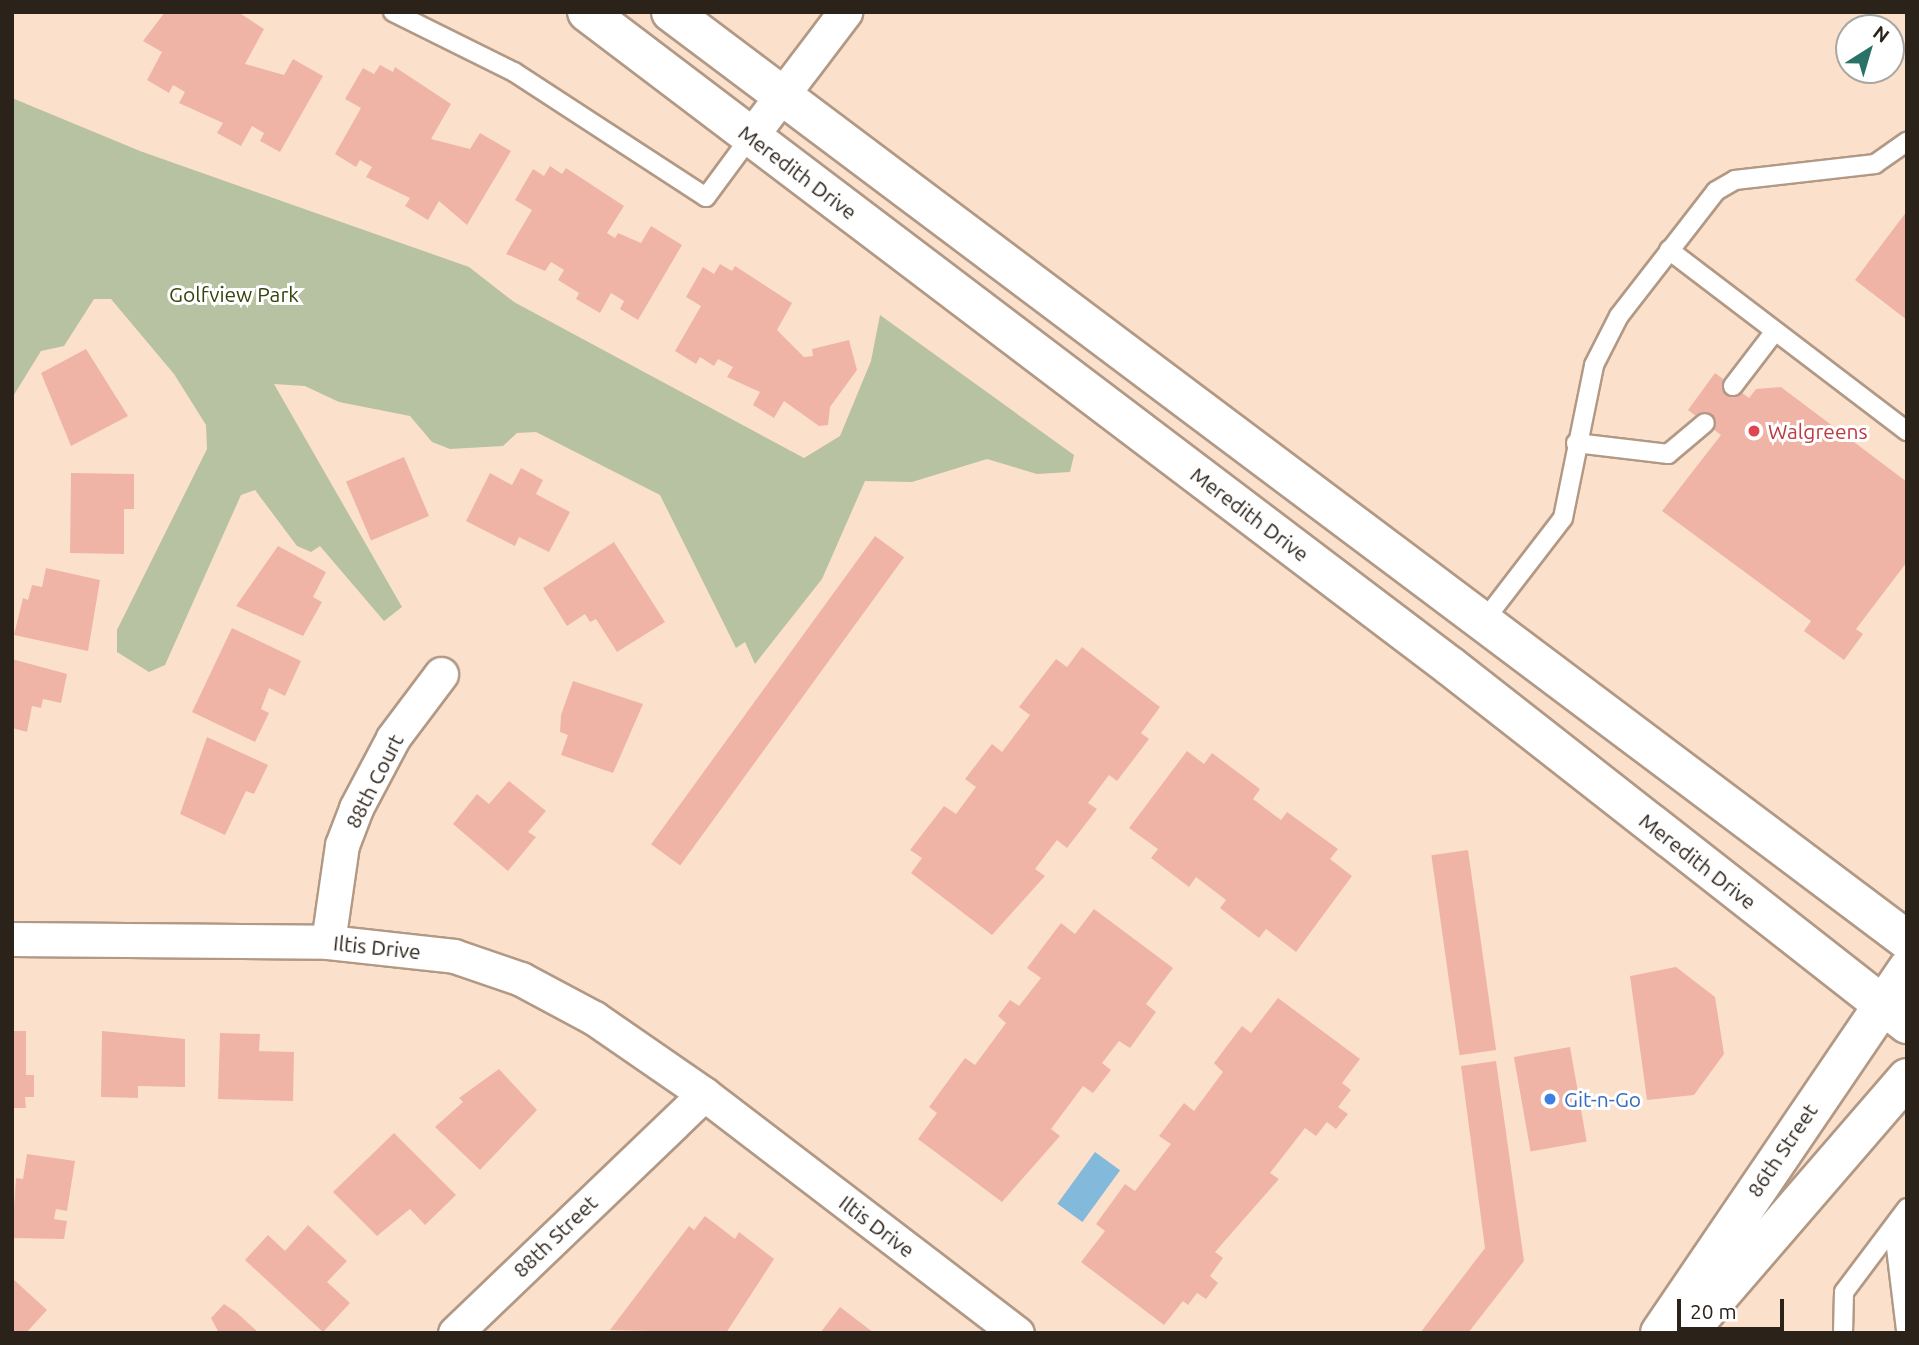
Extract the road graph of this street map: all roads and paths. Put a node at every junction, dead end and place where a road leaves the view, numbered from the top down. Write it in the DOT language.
graph roads {
  1 [pos="393,12"];
  2 [pos="587,12"];
  3 [pos="671,12"];
  4 [pos="845,12"];
  5 [pos="782,95"];
  6 [pos="751,136"];
  7 [pos="1907,142"];
  8 [pos="1669,250"];
  9 [pos="1775,331"];
  10 [pos="1733,386"];
  11 [pos="1705,423"];
  12 [pos="1907,431"];
  13 [pos="1576,443"];
  14 [pos="1483,622"];
  15 [pos="441,674"];
  16 [pos="12,939"];
  17 [pos="1907,940"];
  18 [pos="328,942"];
  19 [pos="1907,969"];
  20 [pos="1893,1014"];
  21 [pos="1907,1078"];
  22 [pos="705,1094"];
  23 [pos="1907,1208"];
  24 [pos="1907,1233"];
  25 [pos="1906,1330"];
  26 [pos="455,1333"];
  27 [pos="1017,1333"];
  28 [pos="1660,1333"];
  29 [pos="1686,1333"];
  30 [pos="1843,1333"];
  1 -- 6 [label="lane"];
  2 -- 6 [label="main road, Meredith Drive"];
  3 -- 5 [label="main road"];
  4 -- 5 [label="street"];
  5 -- 6 [label="street"];
  5 -- 14 [label="main road"];
  6 -- 20 [label="main road, Meredith Drive"];
  7 -- 8 [label="lane"];
  8 -- 9 [label="lane"];
  8 -- 13 [label="lane"];
  9 -- 10 [label="lane"];
  9 -- 12 [label="lane"];
  11 -- 13 [label="lane"];
  13 -- 14 [label="lane"];
  14 -- 17 [label="main road"];
  15 -- 18 [label="street, 88th Court"];
  16 -- 18 [label="street, Iltis Drive"];
  18 -- 22 [label="street, Iltis Drive"];
  19 -- 20 [label="main road, 86th Street"];
  20 -- 28 [label="main road, 86th Street"];
  21 -- 29 [label="main road, 86th Street"];
  22 -- 26 [label="street, 88th Street"];
  22 -- 27 [label="street, Iltis Drive"];
  23 -- 30 [label="lane"];
  24 -- 25 [label="lane"];
}
